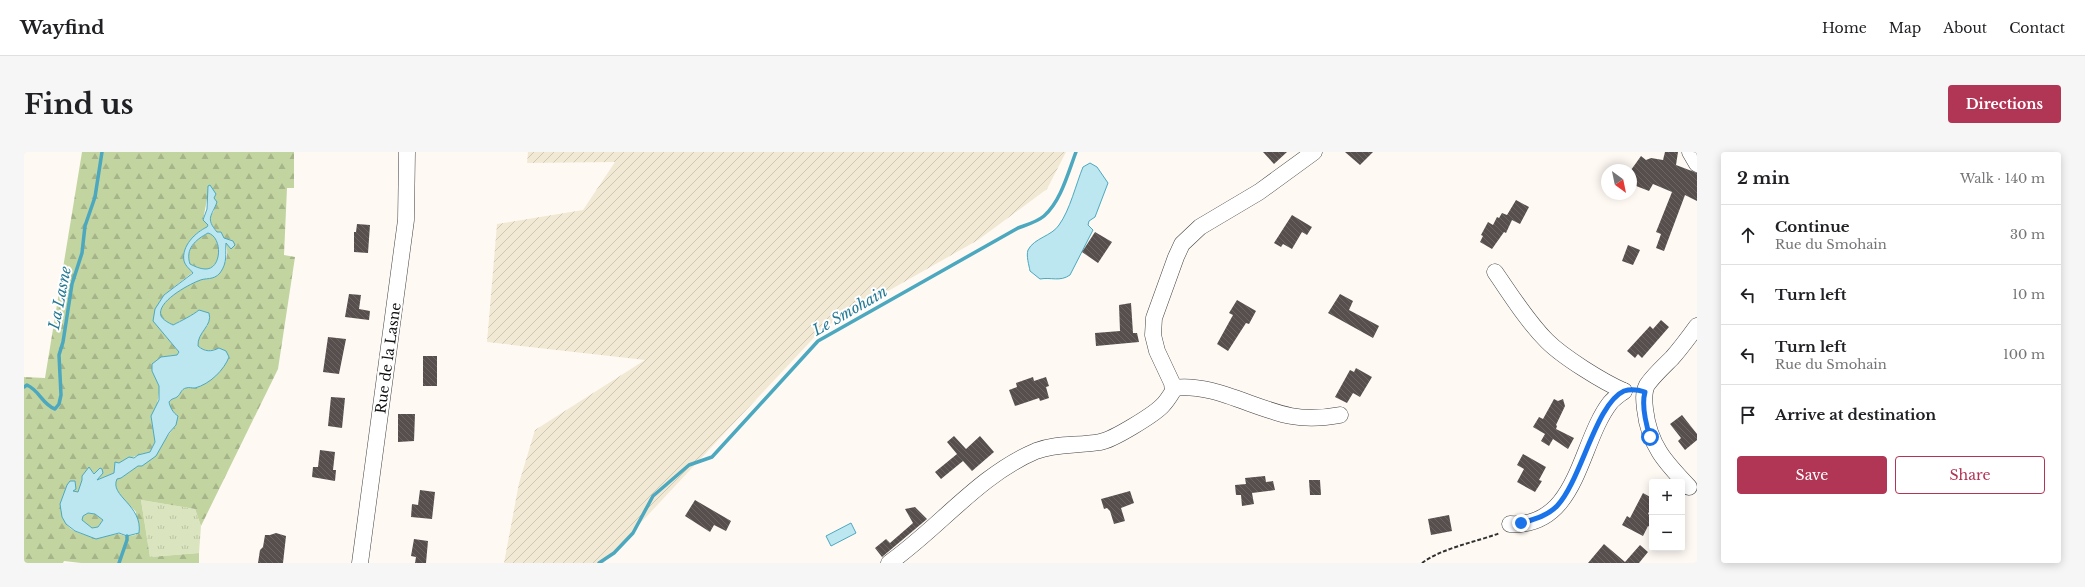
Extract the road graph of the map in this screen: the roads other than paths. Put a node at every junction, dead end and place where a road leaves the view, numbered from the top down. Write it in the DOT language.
graph roads {
  1 [pos="407,152"];
  2 [pos="1314,152"];
  3 [pos="1690,152"];
  4 [pos="1697,164"];
  5 [pos="1494,272"];
  6 [pos="1697,326"];
  7 [pos="1173,388"];
  8 [pos="1624,391"];
  9 [pos="1645,392"];
  10 [pos="1340,415"];
  11 [pos="1689,488"];
  12 [pos="1507,528"];
  13 [pos="360,563"];
  14 [pos="889,563"];
  1 -- 13 [label="street, Rue de la Lasne"];
  2 -- 7 [label="street"];
  3 -- 4 [label="street"];
  5 -- 8 [label="street"];
  6 -- 9 [label="street"];
  7 -- 10 [label="street"];
  7 -- 14 [label="street"];
  8 -- 9 [label="street"];
  8 -- 12 [label="street"];
  9 -- 11 [label="street"];
}
